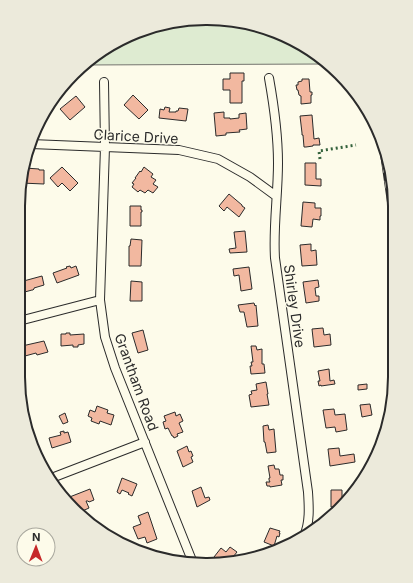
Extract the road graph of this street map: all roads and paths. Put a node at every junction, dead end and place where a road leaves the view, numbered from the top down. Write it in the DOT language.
graph roads {
  1 [pos="269,78"];
  2 [pos="104,82"];
  3 [pos="36,144"];
  4 [pos="105,147"];
  5 [pos="276,196"];
  6 [pos="100,300"];
  7 [pos="25,319"];
  8 [pos="145,442"];
  9 [pos="56,477"];
  10 [pos="306,528"];
  11 [pos="191,557"];
  1 -- 5 [label="street, Shirley Drive"];
  2 -- 4 [label="street, Grantham Road"];
  3 -- 4 [label="street, Clarice Drive"];
  4 -- 5 [label="street, Clarice Drive"];
  4 -- 6 [label="street, Grantham Road"];
  5 -- 10 [label="street, Shirley Drive"];
  6 -- 7 [label="street"];
  6 -- 8 [label="street, Grantham Road"];
  8 -- 9 [label="street"];
  8 -- 11 [label="street, Grantham Road"];
}
